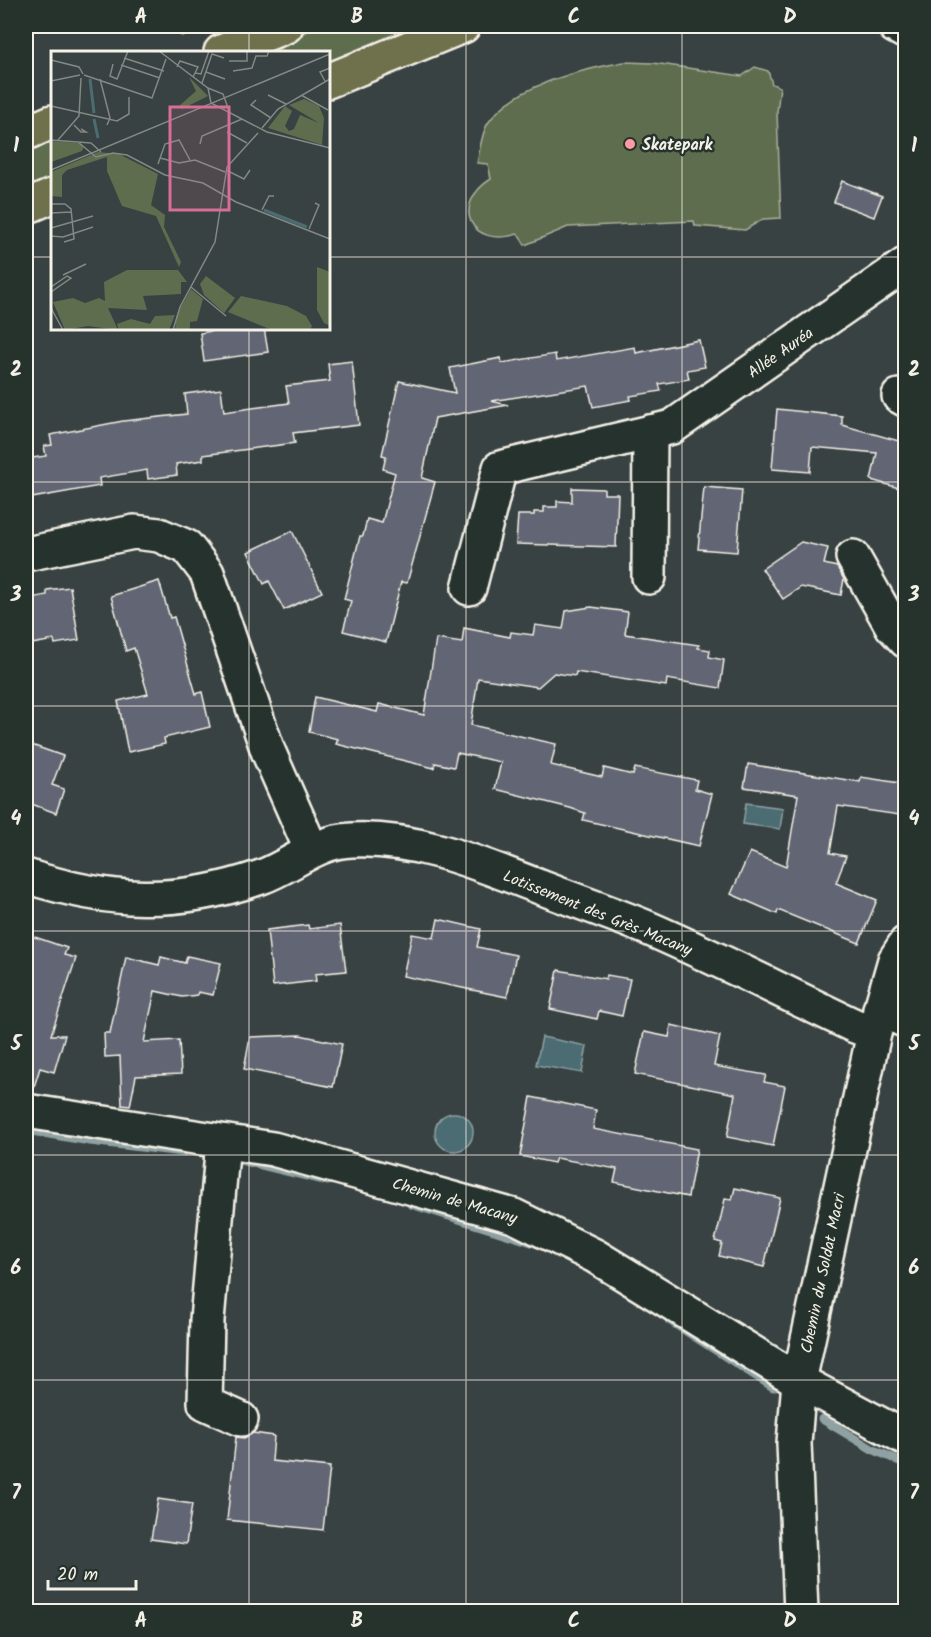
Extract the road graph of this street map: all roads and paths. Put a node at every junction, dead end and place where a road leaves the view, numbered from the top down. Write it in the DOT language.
graph roads {
  1 [pos="286,26"];
  2 [pos="463,26"];
  3 [pos="895,26"];
  4 [pos="906,32"];
  5 [pos="224,51"];
  6 [pos="330,80"];
  7 [pos="51,122"];
  8 [pos="26,133"];
  9 [pos="51,196"];
  10 [pos="26,207"];
  11 [pos="906,264"];
  12 [pos="650,432"];
  13 [pos="26,554"];
  14 [pos="853,556"];
  15 [pos="649,577"];
  16 [pos="469,588"];
  17 [pos="906,641"];
  18 [pos="311,849"];
  19 [pos="26,876"];
  20 [pos="906,943"];
  21 [pos="886,1021"];
  22 [pos="26,1111"];
  23 [pos="223,1142"];
  24 [pos="799,1381"];
  25 [pos="241,1419"];
  26 [pos="906,1438"];
  27 [pos="801,1611"];
  1 -- 5 [label="highway"];
  2 -- 6 [label="highway"];
  3 -- 4 [label="street"];
  7 -- 8 [label="highway"];
  9 -- 10 [label="highway"];
  11 -- 12 [label="street, Allée Auréa"];
  12 -- 15 [label="street"];
  12 -- 16 [label="street, Allée Auréa"];
  13 -- 18 [label="street"];
  14 -- 17 [label="street"];
  18 -- 19 [label="street, Lotissement des Grès Macany"];
  18 -- 21 [label="street, Lotissement des Grès Macany"];
  20 -- 21 [label="street, Chemin du Soldat Macri"];
  21 -- 24 [label="street, Chemin du Soldat Macri"];
  22 -- 23 [label="street, Chemin de Macany"];
  23 -- 24 [label="street, Chemin de Macany"];
  23 -- 25 [label="street"];
  24 -- 26 [label="street, Chemin de Macany"];
  24 -- 27 [label="street, Chemin du Soldat Macri"];
}
